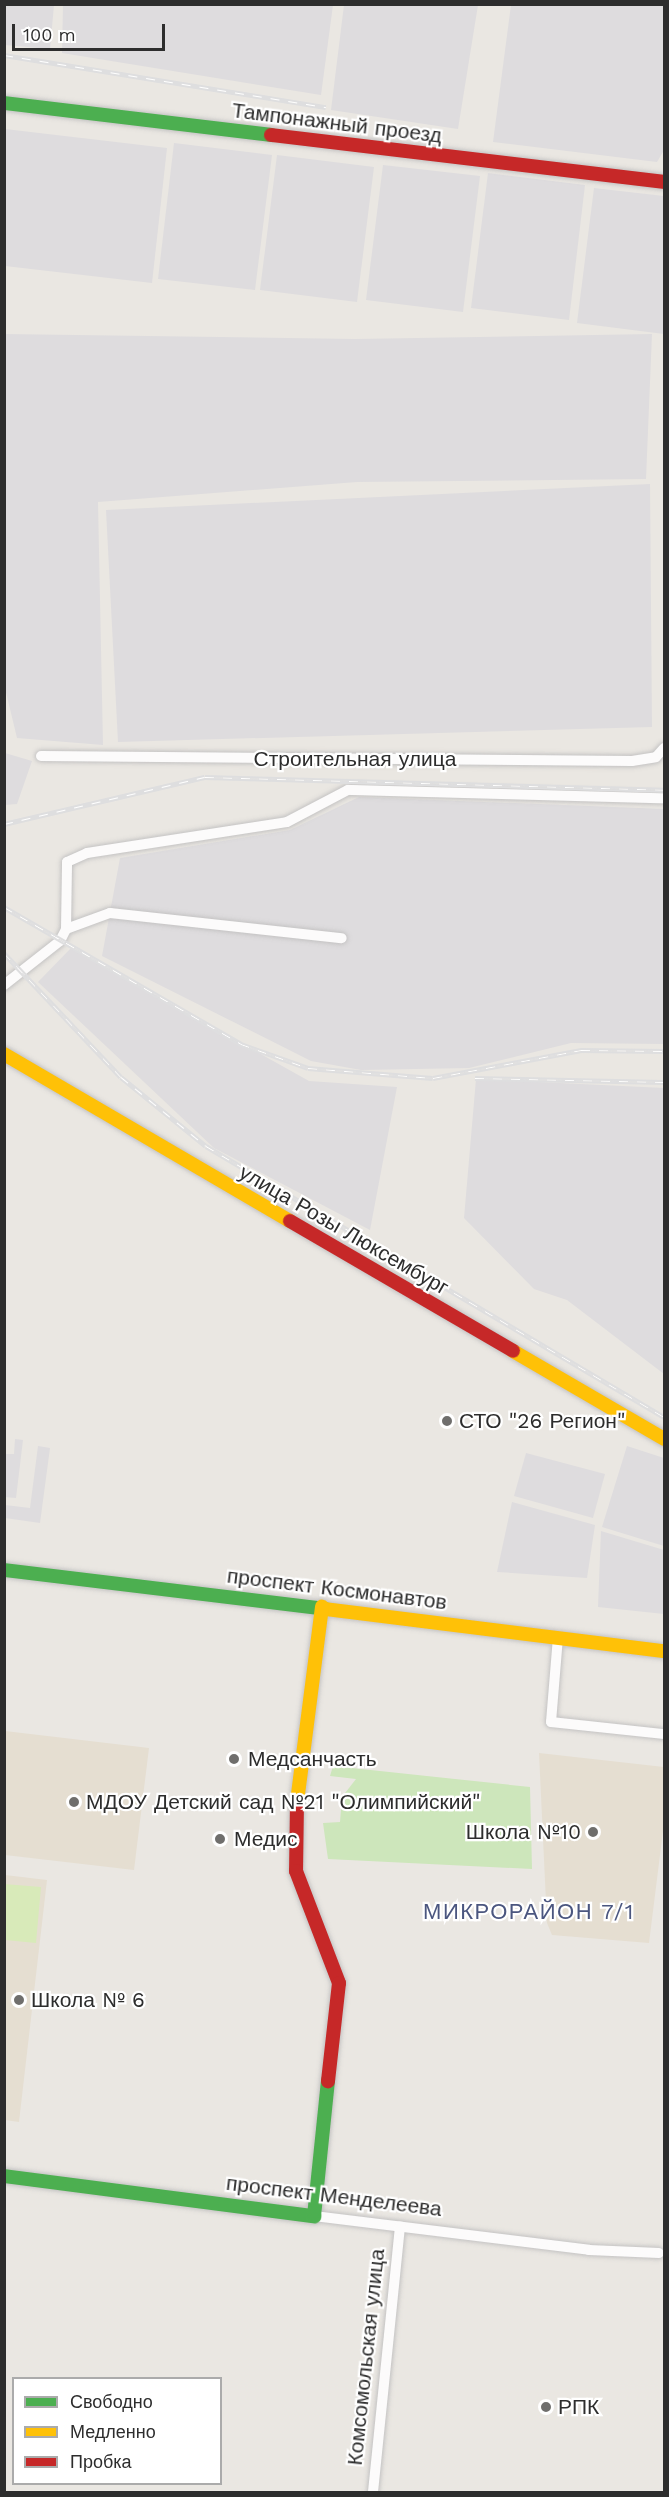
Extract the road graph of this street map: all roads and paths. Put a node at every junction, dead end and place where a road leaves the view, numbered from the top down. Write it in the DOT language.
graph roads {
  1 [pos="4,103"];
  2 [pos="664,182"];
  3 [pos="664,748"];
  4 [pos="41,756"];
  5 [pos="664,798"];
  6 [pos="66,929"];
  7 [pos="342,938"];
  8 [pos="4,985"];
  9 [pos="4,1054"];
  10 [pos="664,1439"];
  11 [pos="4,1570"];
  12 [pos="322,1607"];
  13 [pos="558,1637"];
  14 [pos="664,1651"];
  15 [pos="664,1734"];
  16 [pos="4,2176"];
  17 [pos="314,2216"];
  18 [pos="400,2226"];
  19 [pos="659,2253"];
  20 [pos="373,2493"];
  1 -- 2 [label="street, Тампонажный проезд"];
  3 -- 4 [label="street, Строительная улица"];
  5 -- 6 [label="street"];
  6 -- 7 [label="street"];
  6 -- 8 [label="street"];
  9 -- 10 [label="street, улица Розы Люксембург"];
  11 -- 12 [label="street, проспект Космонавтов"];
  12 -- 13 [label="street, проспект Космонавтов"];
  12 -- 17 [label="street"];
  13 -- 14 [label="street, проспект Космонавтов"];
  13 -- 15 [label="street"];
  16 -- 17 [label="street, проспект Менделеева"];
  17 -- 18 [label="street, проспект Менделеева"];
  18 -- 19 [label="street, проспект Менделеева"];
  18 -- 20 [label="street, Комсомольская улица"];
}
